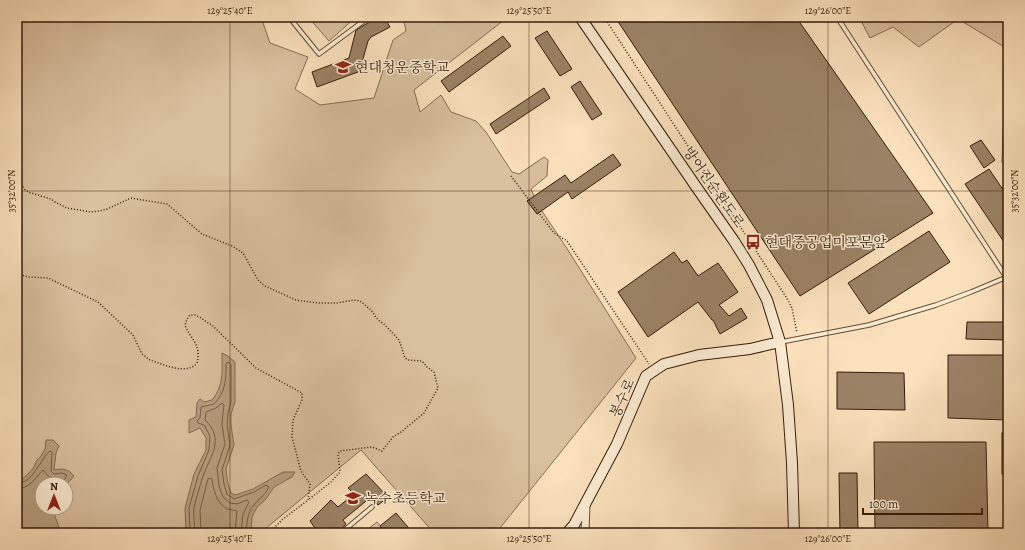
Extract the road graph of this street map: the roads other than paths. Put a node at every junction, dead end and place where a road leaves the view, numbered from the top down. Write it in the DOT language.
graph roads {
  1 [pos="289,17"];
  2 [pos="369,17"];
  3 [pos="580,17"];
  4 [pos="837,17"];
  5 [pos="1007,277"];
  6 [pos="780,342"];
  7 [pos="586,502"];
  8 [pos="372,507"];
  9 [pos="341,533"];
  10 [pos="567,533"];
  11 [pos="585,533"];
  12 [pos="794,533"];
  1 -- 2 [label="lane"];
  3 -- 6 [label="main road, 방어진순환도로"];
  4 -- 5 [label="lane"];
  5 -- 6 [label="lane"];
  6 -- 7 [label="main road, 봉수로"];
  6 -- 12 [label="main road, 방어진순환도로"];
  7 -- 10 [label="main road, 봉수로"];
  7 -- 11 [label="street"];
  8 -- 9 [label="lane"];
}
